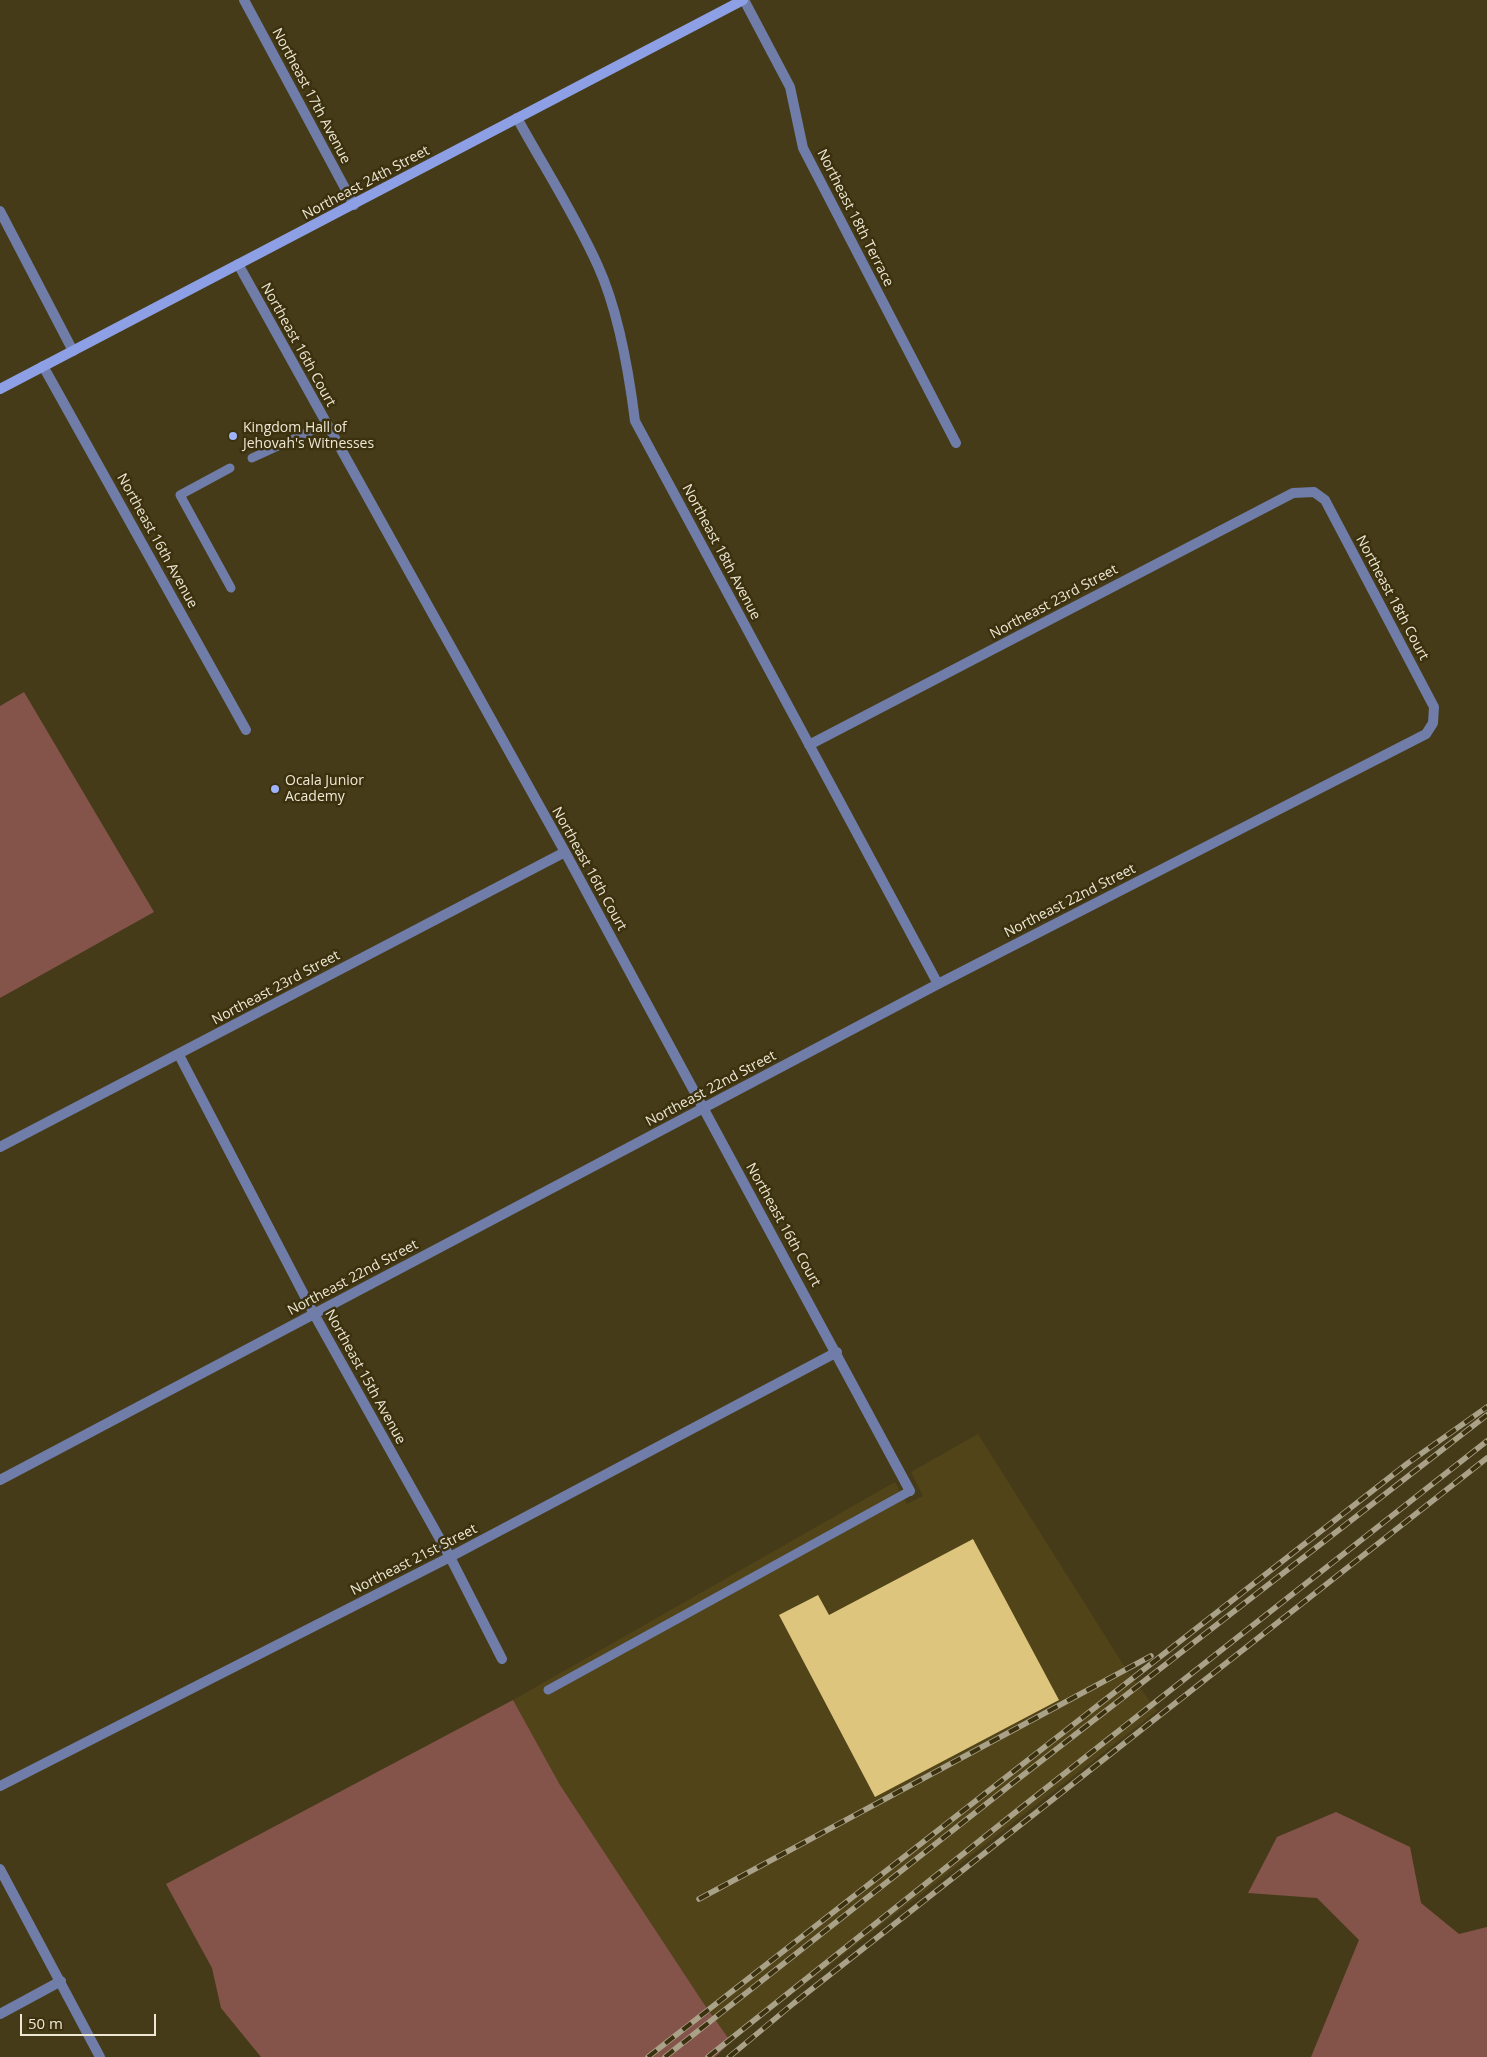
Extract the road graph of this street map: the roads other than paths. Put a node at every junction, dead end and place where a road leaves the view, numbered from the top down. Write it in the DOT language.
graph roads {
  1 [pos="244,0"];
  2 [pos="744,0"];
  3 [pos="517,118"];
  4 [pos="354,205"];
  5 [pos="0,211"];
  6 [pos="238,264"];
  7 [pos="73,351"];
  8 [pos="43,366"];
  9 [pos="0,389"];
  10 [pos="326,424"];
  11 [pos="956,442"];
  12 [pos="252,458"];
  13 [pos="230,468"];
  14 [pos="1314,492"];
  15 [pos="231,588"];
  16 [pos="1434,722"];
  17 [pos="246,730"];
  18 [pos="809,745"];
  19 [pos="565,852"];
  20 [pos="938,984"];
  21 [pos="179,1055"];
  22 [pos="704,1109"];
  23 [pos="0,1147"];
  24 [pos="314,1314"];
  25 [pos="837,1352"];
  26 [pos="0,1480"];
  27 [pos="910,1491"];
  28 [pos="450,1557"];
  29 [pos="502,1659"];
  30 [pos="548,1690"];
  31 [pos="0,1786"];
  32 [pos="0,1869"];
  33 [pos="61,1982"];
  34 [pos="0,2014"];
  35 [pos="100,2057"];
  1 -- 4 [label="street, Northeast 17th Avenue"];
  2 -- 3 [label="street, Northeast 24th Street"];
  2 -- 11 [label="street, Northeast 18th Terrace"];
  3 -- 4 [label="street, Northeast 24th Street"];
  3 -- 18 [label="street, Northeast 18th Avenue"];
  4 -- 6 [label="street, Northeast 24th Street"];
  5 -- 7 [label="street"];
  6 -- 7 [label="street, Northeast 24th Street"];
  6 -- 10 [label="street, Northeast 16th Court"];
  7 -- 8 [label="street, Northeast 24th Street"];
  8 -- 9 [label="street, Northeast 24th Street"];
  8 -- 17 [label="street, Northeast 16th Avenue"];
  10 -- 12 [label="lane"];
  10 -- 19 [label="street, Northeast 16th Court"];
  13 -- 15 [label="lane"];
  14 -- 16 [label="street, Northeast 18th Court"];
  14 -- 18 [label="street, Northeast 23rd Street"];
  16 -- 20 [label="street, Northeast 22nd Street"];
  18 -- 20 [label="street, Northeast 18th Avenue"];
  19 -- 21 [label="street, Northeast 23rd Street"];
  19 -- 22 [label="street, Northeast 16th Court"];
  20 -- 22 [label="street, Northeast 22nd Street"];
  21 -- 23 [label="street, Northeast 23rd Street"];
  21 -- 24 [label="street, Northeast 15th Avenue"];
  22 -- 24 [label="street, Northeast 22nd Street"];
  22 -- 25 [label="street, Northeast 16th Court"];
  24 -- 26 [label="street, Northeast 22nd Street"];
  24 -- 28 [label="street, Northeast 15th Avenue"];
  25 -- 27 [label="street, Northeast 16th Court"];
  25 -- 28 [label="street, Northeast 21st Street"];
  27 -- 30 [label="lane"];
  28 -- 29 [label="street, Northeast 15th Avenue"];
  28 -- 31 [label="street, Northeast 21st Street"];
  32 -- 33 [label="street"];
  33 -- 34 [label="street"];
  33 -- 35 [label="street"];
}
